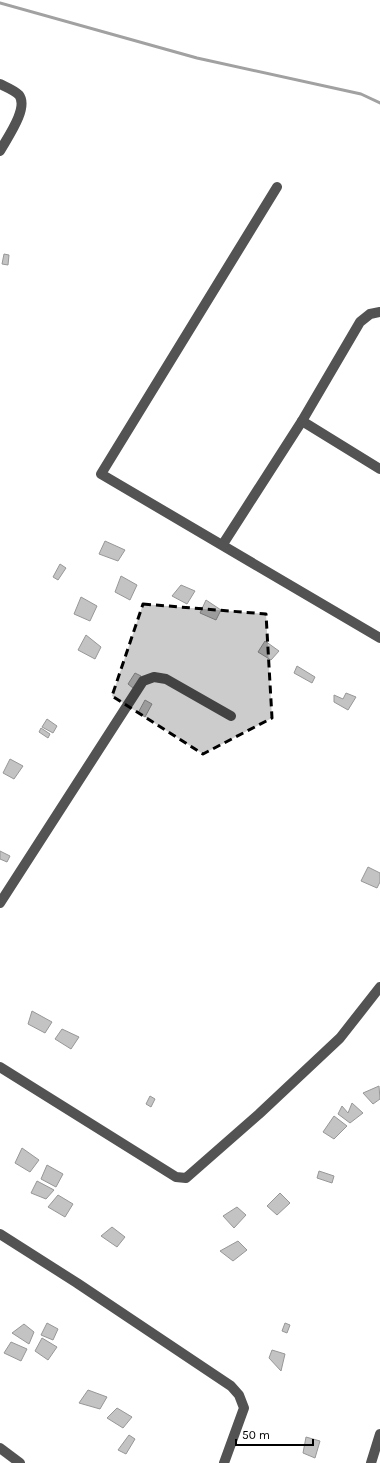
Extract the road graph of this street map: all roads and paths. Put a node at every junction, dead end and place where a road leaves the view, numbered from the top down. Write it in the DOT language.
graph roads {
  1 [pos="0,84"];
  2 [pos="0,151"];
  3 [pos="277,187"];
  4 [pos="380,312"];
  5 [pos="302,421"];
  6 [pos="380,469"];
  7 [pos="222,544"];
  8 [pos="380,638"];
  9 [pos="231,716"];
  10 [pos="0,903"];
  11 [pos="380,987"];
  12 [pos="0,1067"];
  13 [pos="0,1234"];
  14 [pos="380,1434"];
  15 [pos="0,1448"];
  16 [pos="20,1463"];
  17 [pos="224,1463"];
  18 [pos="371,1463"];
  1 -- 2 [label="street"];
  3 -- 7 [label="street"];
  4 -- 5 [label="street"];
  5 -- 6 [label="street"];
  5 -- 7 [label="street"];
  7 -- 8 [label="street"];
  9 -- 10 [label="street"];
  11 -- 12 [label="street"];
  13 -- 17 [label="street"];
  14 -- 18 [label="street"];
  15 -- 16 [label="street"];
}
